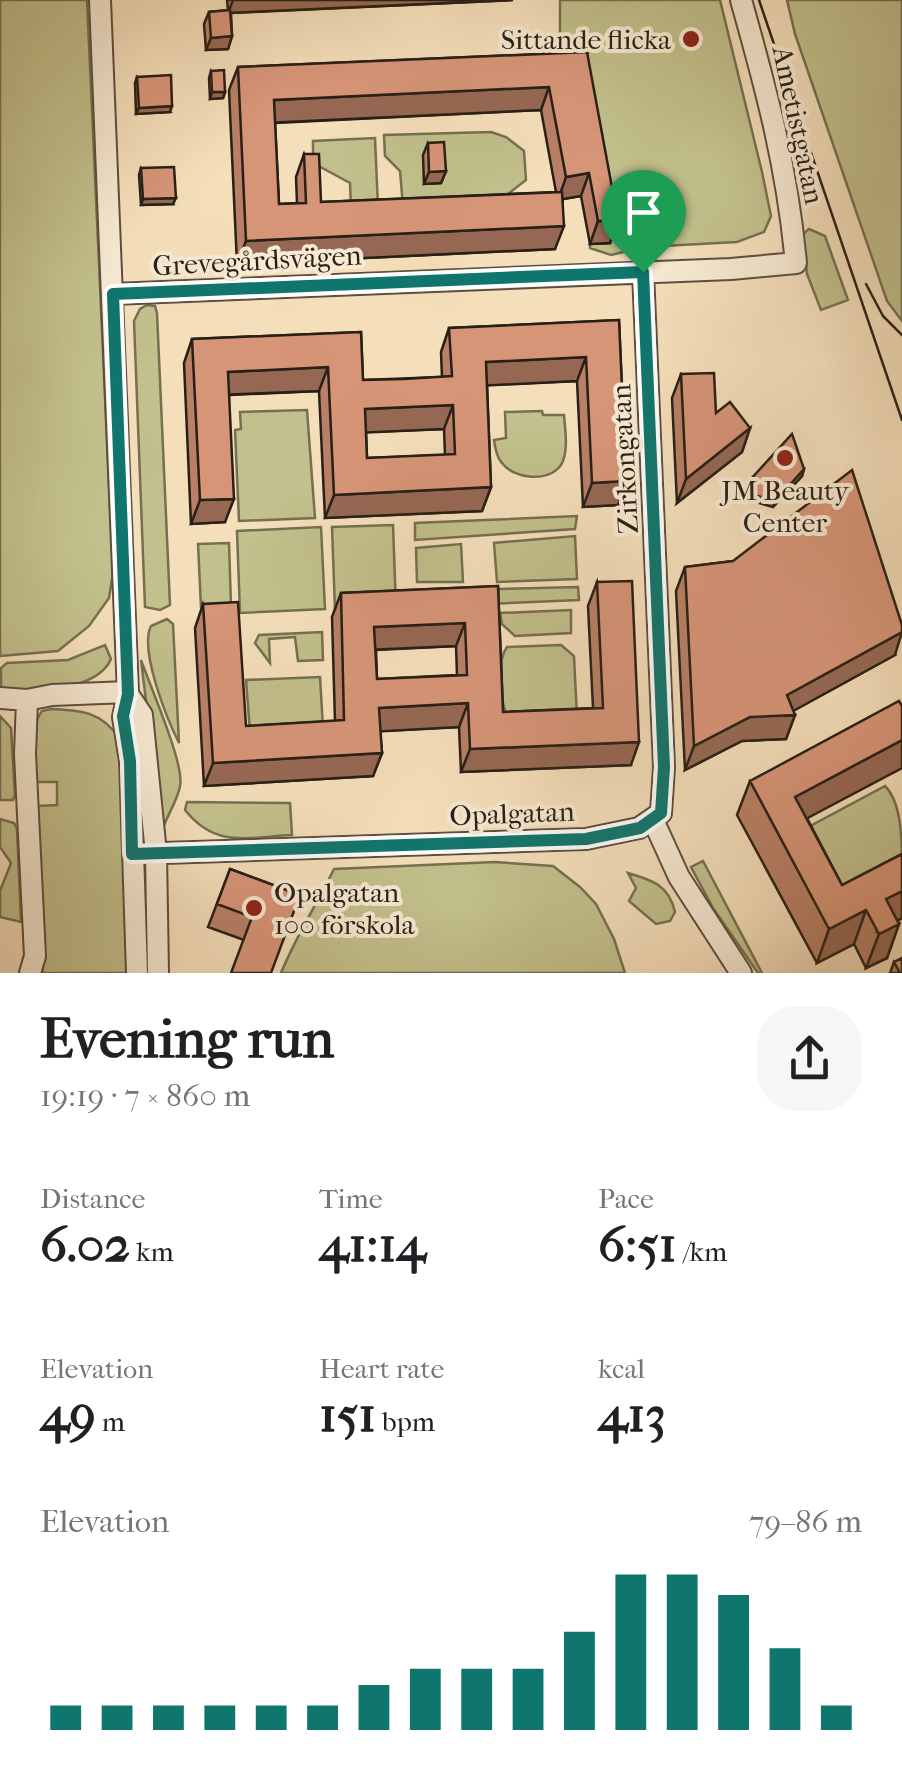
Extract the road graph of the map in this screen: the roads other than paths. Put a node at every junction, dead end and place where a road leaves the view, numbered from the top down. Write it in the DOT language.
graph roads {
  1 [pos="100,0"];
  2 [pos="740,0"];
  3 [pos="643,272"];
  4 [pos="113,294"];
  5 [pos="128,693"];
  6 [pos="0,698"];
  7 [pos="27,700"];
  8 [pos="654,820"];
  9 [pos="156,853"];
  10 [pos="132,854"];
  11 [pos="30,973"];
  12 [pos="137,973"];
  13 [pos="158,973"];
  14 [pos="741,973"];
  1 -- 4 [label="street, Grevegårdsvägen"];
  2 -- 3 [label="street, Ametistgatan"];
  3 -- 4 [label="street, Grevegårdsvägen"];
  3 -- 8 [label="street, Zirkongatan"];
  4 -- 5 [label="street, Grevegårdsvägen"];
  5 -- 7 [label="street"];
  5 -- 9 [label="street, Grevegårdsvägen"];
  5 -- 10 [label="street, Grevegårdsvägen"];
  6 -- 7 [label="street"];
  7 -- 11 [label="street"];
  8 -- 9 [label="street, Opalgatan"];
  8 -- 14 [label="street"];
  9 -- 10 [label="street, Opalgatan"];
  9 -- 13 [label="street, Grevegårdsvägen"];
  10 -- 12 [label="street, Grevegårdsvägen"];
}
